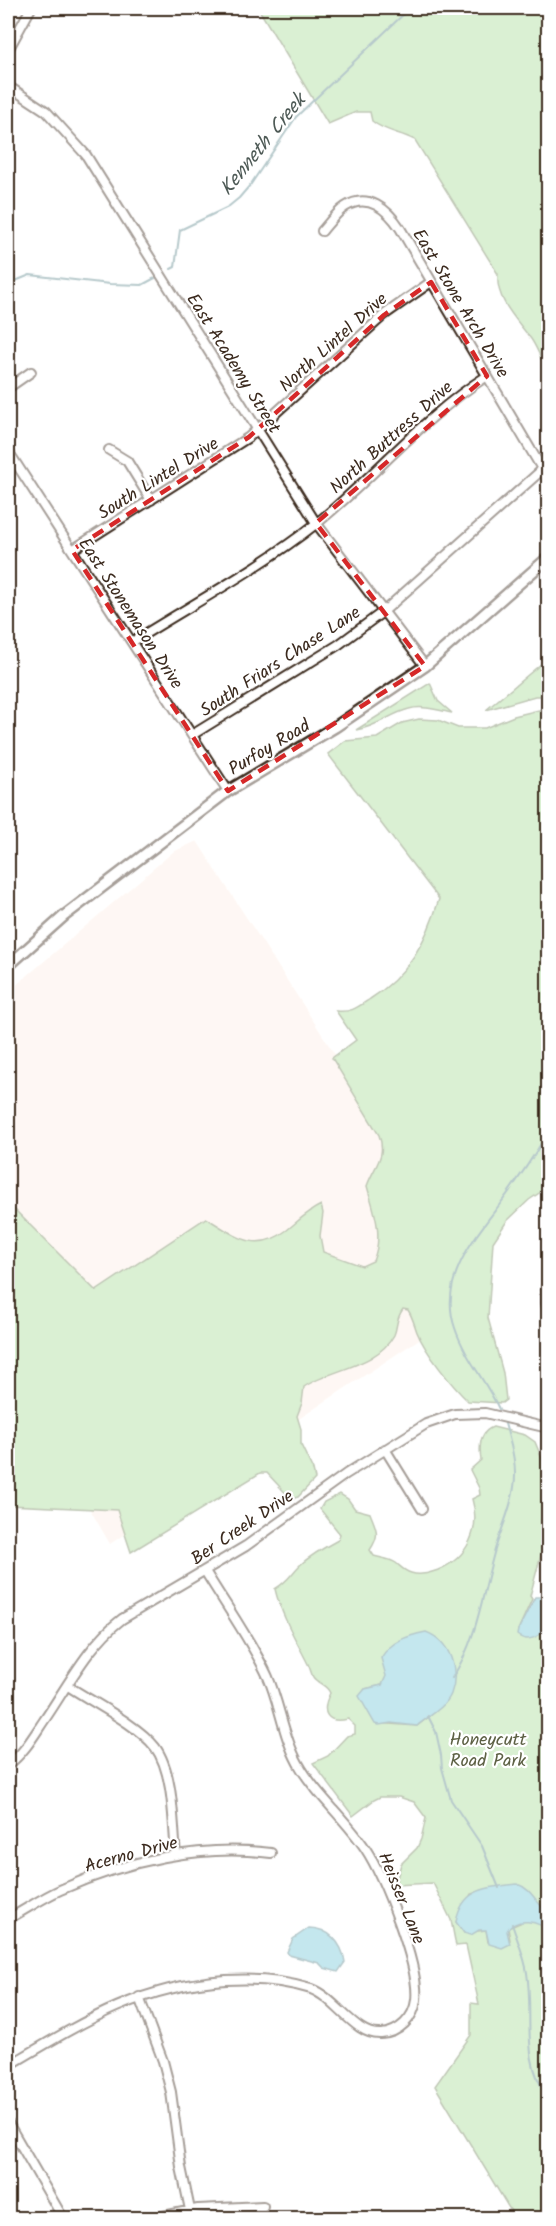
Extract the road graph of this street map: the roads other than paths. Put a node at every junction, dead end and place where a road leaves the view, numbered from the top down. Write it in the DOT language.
graph roads {
  1 [pos="31,8"];
  2 [pos="8,50"];
  3 [pos="8,86"];
  4 [pos="322,231"];
  5 [pos="431,282"];
  6 [pos="31,372"];
  7 [pos="487,376"];
  8 [pos="8,388"];
  9 [pos="258,430"];
  10 [pos="109,450"];
  11 [pos="8,451"];
  12 [pos="543,469"];
  13 [pos="549,478"];
  14 [pos="151,500"];
  15 [pos="316,523"];
  16 [pos="72,550"];
  17 [pos="549,558"];
  18 [pos="384,611"];
  19 [pos="132,642"];
  20 [pos="425,666"];
  21 [pos="192,735"];
  22 [pos="228,791"];
  23 [pos="8,966"];
  24 [pos="549,1277"];
  25 [pos="549,1314"];
  26 [pos="549,1428"];
  27 [pos="385,1449"];
  28 [pos="422,1509"];
  29 [pos="205,1571"];
  30 [pos="68,1686"];
  31 [pos="8,1765"];
  32 [pos="271,1852"];
  33 [pos="176,1856"];
  34 [pos="8,1919"];
  35 [pos="139,1997"];
  36 [pos="8,2066"];
  37 [pos="8,2123"];
  38 [pos="262,2206"];
  39 [pos="190,2210"];
  40 [pos="63,2218"];
  41 [pos="153,2218"];
  1 -- 2 [label="street"];
  3 -- 9 [label="street, East Academy Street"];
  4 -- 5 [label="street, East Stone Arch Drive"];
  5 -- 7 [label="street, East Stone Arch Drive"];
  5 -- 9 [label="street, North Lintel Drive"];
  6 -- 8 [label="street"];
  7 -- 12 [label="street, East Stone Arch Drive"];
  7 -- 15 [label="street, North Buttress Drive"];
  9 -- 14 [label="street, South Lintel Drive"];
  9 -- 15 [label="street, East Academy Street"];
  10 -- 14 [label="street"];
  11 -- 16 [label="street, East Stonemason Drive"];
  12 -- 13 [label="street, East Stone Arch Drive"];
  12 -- 18 [label="street, South Friars Chase Lane"];
  14 -- 16 [label="street, South Lintel Drive"];
  15 -- 18 [label="street, East Academy Street"];
  15 -- 19 [label="street, North Buttress Drive"];
  16 -- 19 [label="street, East Stonemason Drive"];
  17 -- 20 [label="street, Purfoy Road"];
  18 -- 20 [label="street, East Academy Street"];
  18 -- 21 [label="street, South Friars Chase Lane"];
  19 -- 21 [label="street, East Stonemason Drive"];
  20 -- 22 [label="street, Purfoy Road"];
  21 -- 22 [label="street, East Stonemason Drive"];
  22 -- 23 [label="street, Purfoy Road"];
  24 -- 25 [label="street"];
  26 -- 27 [label="street, Ber Creek Drive"];
  27 -- 28 [label="street"];
  27 -- 29 [label="street, Ber Creek Drive"];
  29 -- 30 [label="street, Ber Creek Drive"];
  29 -- 35 [label="street, Heisser Lane"];
  30 -- 31 [label="street, Ber Creek Drive"];
  30 -- 33 [label="street"];
  32 -- 33 [label="street, Acerno Drive"];
  33 -- 34 [label="street, Acerno Drive"];
  35 -- 36 [label="street, Heisser Lane"];
  35 -- 39 [label="street"];
  37 -- 40 [label="street"];
  38 -- 39 [label="street"];
  39 -- 41 [label="street"];
}
